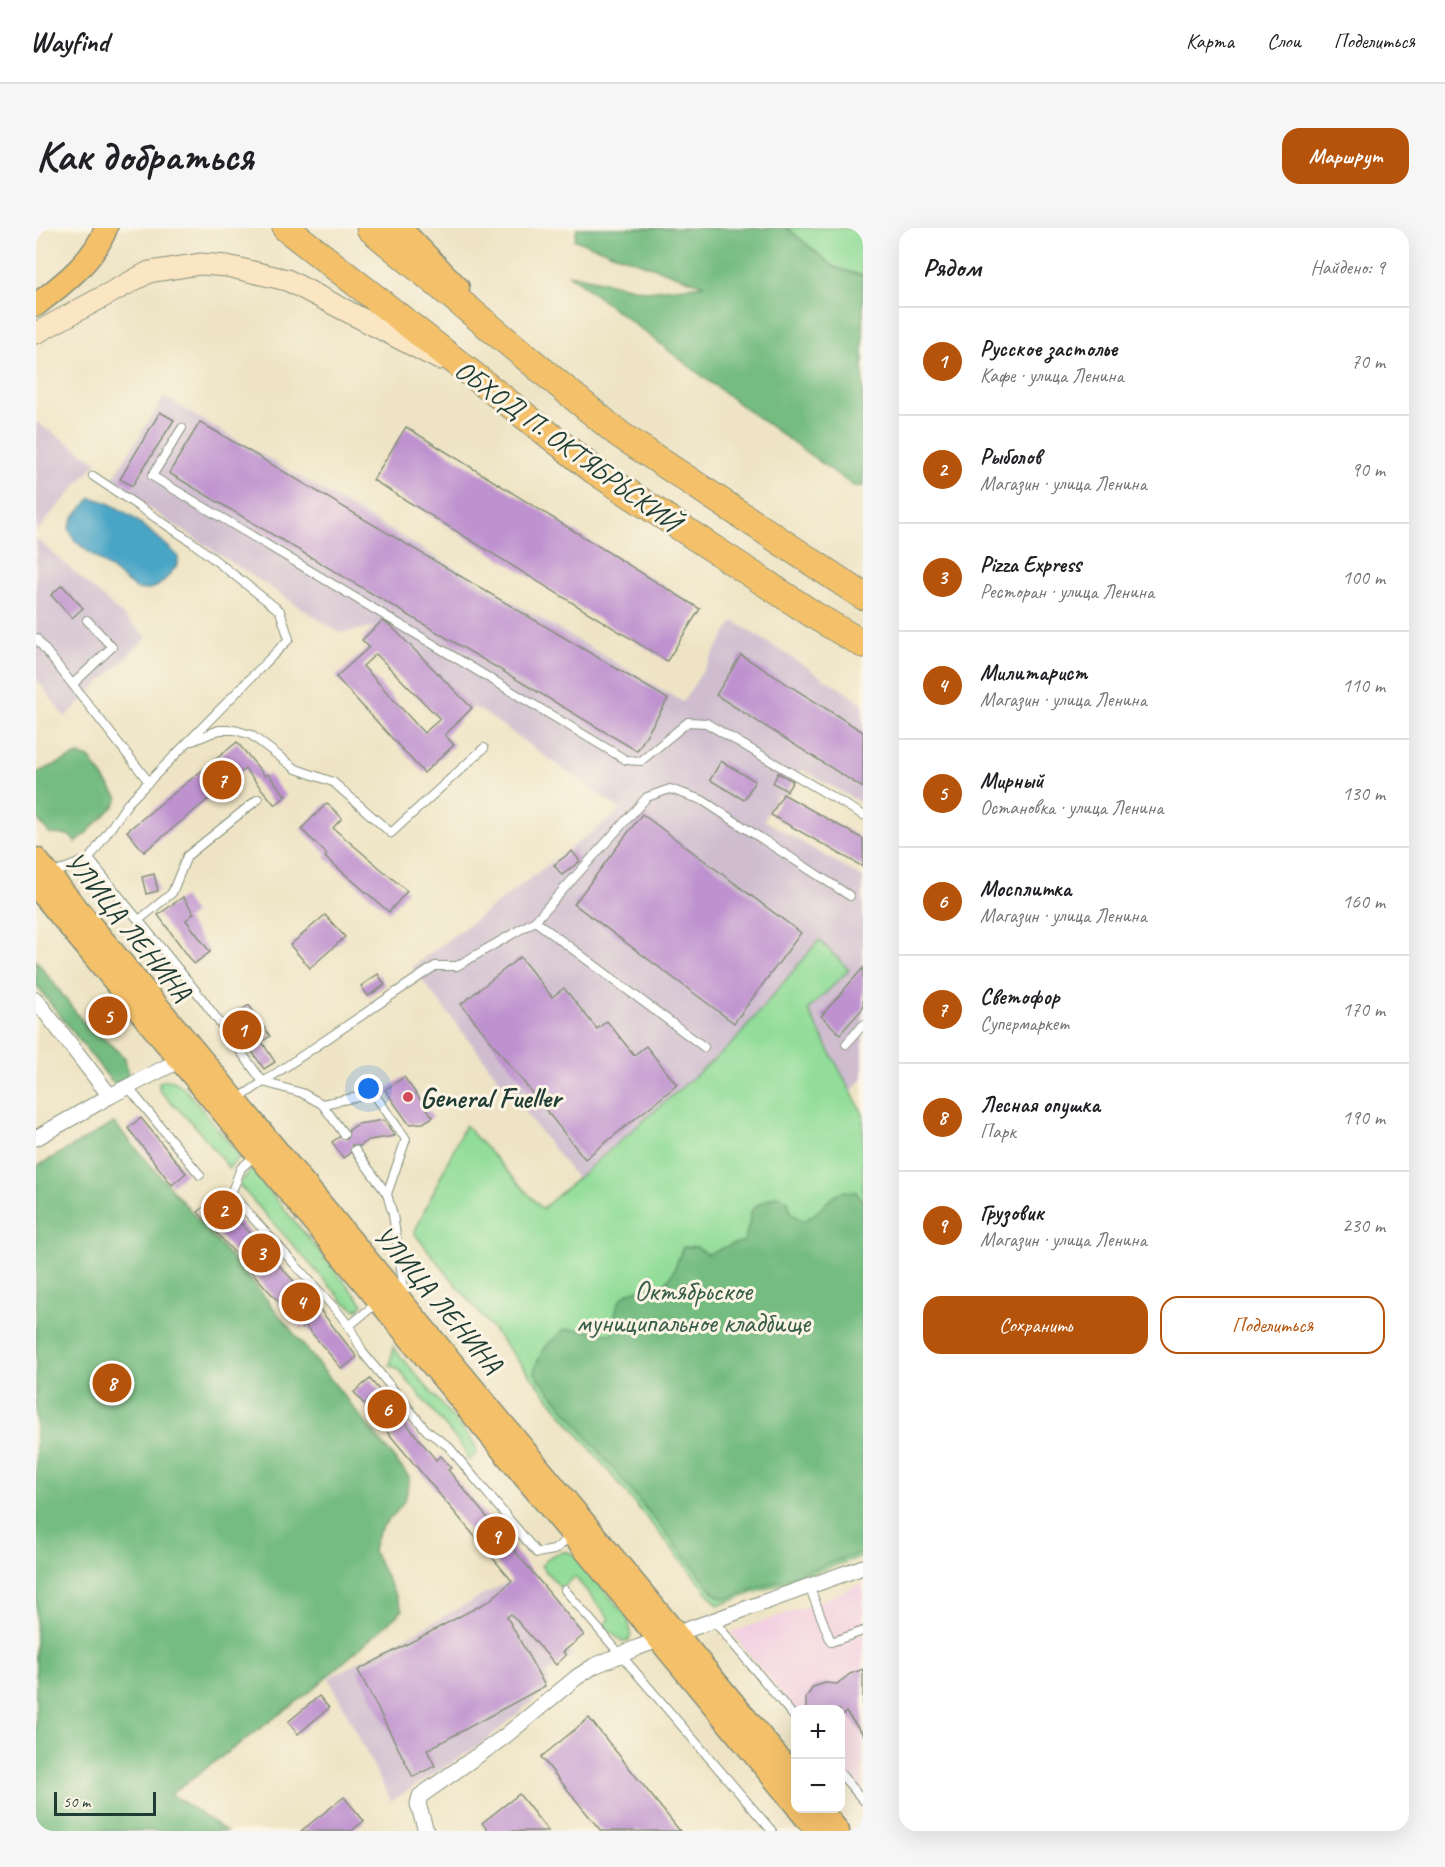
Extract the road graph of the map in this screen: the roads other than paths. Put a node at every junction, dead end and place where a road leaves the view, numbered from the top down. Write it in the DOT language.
graph roads {
  1 [pos="106,228"];
  2 [pos="286,228"];
  3 [pos="370,228"];
  4 [pos="400,228"];
  5 [pos="36,305"];
  6 [pos="40,331"];
  7 [pos="524,356"];
  8 [pos="474,377"];
  9 [pos="182,428"];
  10 [pos="93,476"];
  11 [pos="863,596"];
  12 [pos="87,620"];
  13 [pos="36,638"];
  14 [pos="863,644"];
  15 [pos="73,684"];
  16 [pos="188,742"];
  17 [pos="484,748"];
  18 [pos="149,782"];
  19 [pos="258,799"];
  20 [pos="863,815"];
  21 [pos="88,859"];
  22 [pos="40,869"];
  23 [pos="850,896"];
  24 [pos="139,920"];
  25 [pos="535,921"];
  26 [pos="36,1000"];
  27 [pos="863,1025"];
  28 [pos="846,1044"];
  29 [pos="704,1047"];
  30 [pos="180,1060"];
  31 [pos="263,1082"];
  32 [pos="128,1087"];
  33 [pos="110,1096"];
  34 [pos="235,1101"];
  35 [pos="322,1104"];
  36 [pos="344,1134"];
  37 [pos="36,1138"];
  38 [pos="355,1150"];
  39 [pos="257,1155"];
  40 [pos="200,1175"];
  41 [pos="387,1194"];
  42 [pos="378,1301"];
  43 [pos="406,1307"];
  44 [pos="349,1326"];
  45 [pos="573,1535"];
  46 [pos="863,1567"];
  47 [pos="809,1586"];
  48 [pos="565,1590"];
  49 [pos="714,1621"];
  50 [pos="863,1631"];
  51 [pos="668,1637"];
  52 [pos="620,1654"];
  53 [pos="791,1714"];
  54 [pos="791,1775"];
  55 [pos="845,1779"];
  56 [pos="791,1800"];
  57 [pos="863,1800"];
  58 [pos="801,1813"];
  59 [pos="822,1813"];
  60 [pos="426,1831"];
  61 [pos="772,1831"];
  62 [pos="817,1831"];
  63 [pos="838,1831"];
  1 -- 5 [label="main road"];
  2 -- 8 [label="highway, ОБХОД П. ОКТЯБРЬСКИЙ"];
  3 -- 7 [label="highway, ОБХОД П. ОКТЯБРЬСКИЙ"];
  4 -- 7 [label="main road"];
  6 -- 8 [label="main road"];
  7 -- 11 [label="highway, ОБХОД П. ОКТЯБРЬСКИЙ"];
  8 -- 14 [label="highway, ОБХОД П. ОКТЯБРЬСКИЙ"];
  9 -- 20 [label="lane"];
  10 -- 16 [label="lane"];
  12 -- 15 [label="lane"];
  13 -- 15 [label="lane"];
  15 -- 18 [label="lane"];
  16 -- 17 [label="lane"];
  16 -- 18 [label="lane"];
  18 -- 21 [label="lane"];
  19 -- 24 [label="lane"];
  21 -- 22 [label="lane"];
  21 -- 24 [label="lane"];
  22 -- 30 [label="main road, УЛИЦА ЛЕНИНА"];
  22 -- 34 [label="main road, УЛИЦА ЛЕНИНА"];
  23 -- 25 [label="lane"];
  24 -- 31 [label="lane"];
  25 -- 29 [label="lane"];
  25 -- 31 [label="lane"];
  26 -- 33 [label="street"];
  27 -- 28 [label="lane"];
  30 -- 32 [label="street"];
  30 -- 39 [label="main road, УЛИЦА ЛЕНИНА"];
  31 -- 34 [label="lane"];
  31 -- 35 [label="lane"];
  32 -- 33 [label="street"];
  32 -- 40 [label="lane"];
  33 -- 37 [label="street"];
  34 -- 43 [label="main road, УЛИЦА ЛЕНИНА"];
  35 -- 36 [label="lane"];
  35 -- 41 [label="lane"];
  38 -- 41 [label="lane"];
  39 -- 42 [label="main road, УЛИЦА ЛЕНИНА"];
  39 -- 44 [label="lane"];
  41 -- 43 [label="lane"];
  42 -- 44 [label="lane"];
  42 -- 45 [label="main road, УЛИЦА ЛЕНИНА"];
  43 -- 51 [label="main road, УЛИЦА ЛЕНИНА"];
  44 -- 45 [label="lane"];
  45 -- 51 [label="main road, УЛИЦА ЛЕНИНА"];
  46 -- 47 [label="street"];
  47 -- 49 [label="street"];
  47 -- 50 [label="lane"];
  48 -- 52 [label="lane"];
  49 -- 51 [label="street"];
  49 -- 53 [label="lane"];
  51 -- 52 [label="street"];
  51 -- 54 [label="main road, УЛИЦА ЛЕНИНА"];
  51 -- 56 [label="main road, УЛИЦА ЛЕНИНА"];
  52 -- 60 [label="street"];
  52 -- 61 [label="lane"];
  55 -- 57 [label="lane"];
  58 -- 62 [label="main road"];
  59 -- 63 [label="main road"];
}
